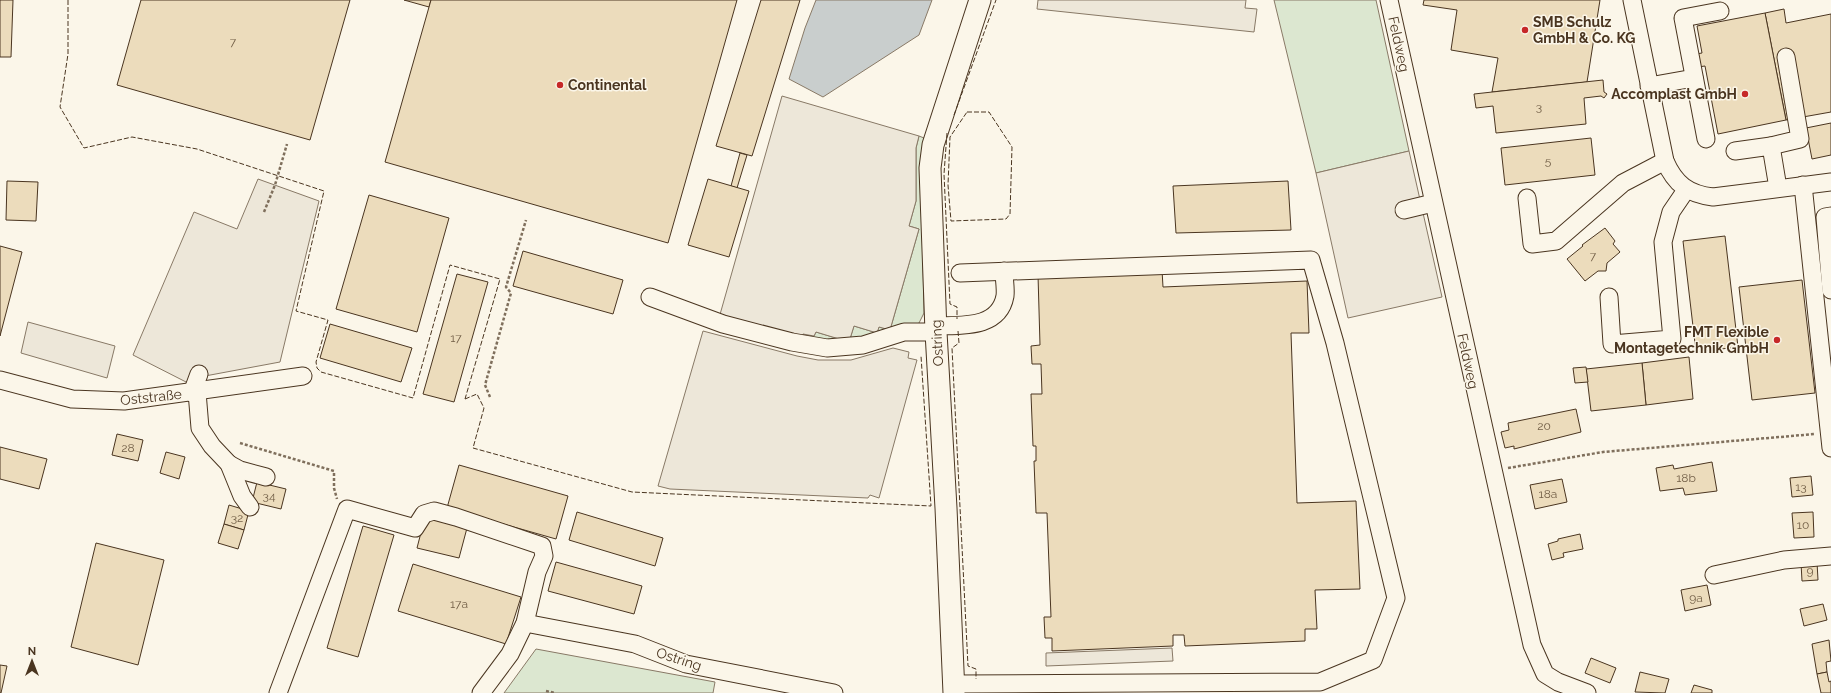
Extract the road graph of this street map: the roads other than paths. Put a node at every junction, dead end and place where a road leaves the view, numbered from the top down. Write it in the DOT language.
graph roads {
  1 [pos="980,0"];
  2 [pos="1389,0"];
  3 [pos="1632,0"];
  4 [pos="1720,10"];
  5 [pos="1786,57"];
  6 [pos="1694,78"];
  7 [pos="1649,86"];
  8 [pos="1706,139"];
  9 [pos="1771,146"];
  10 [pos="1735,151"];
  11 [pos="1665,161"];
  12 [pos="1831,182"];
  13 [pos="1804,185"];
  14 [pos="1778,188"];
  15 [pos="1686,190"];
  16 [pos="1527,198"];
  17 [pos="1434,203"];
  18 [pos="1404,210"];
  19 [pos="1831,216"];
  20 [pos="1004,271"];
  21 [pos="960,273"];
  22 [pos="1831,290"];
  23 [pos="650,297"];
  24 [pos="1609,297"];
  25 [pos="936,329"];
  26 [pos="303,376"];
  27 [pos="0,380"];
  28 [pos="191,387"];
  29 [pos="200,428"];
  30 [pos="1825,439"];
  31 [pos="195,445"];
  32 [pos="229,464"];
  33 [pos="266,476"];
  34 [pos="250,507"];
  35 [pos="1831,556"];
  36 [pos="1714,575"];
  37 [pos="525,623"];
  38 [pos="954,689"];
  39 [pos="278,693"];
  40 [pos="480,693"];
  41 [pos="834,693"];
  42 [pos="1587,693"];
  1 -- 25 [label="main road, Ostring"];
  2 -- 17 [label="street, Feldweg"];
  3 -- 7 [label="street"];
  4 -- 6 [label="street"];
  5 -- 9 [label="street"];
  6 -- 7 [label="street"];
  6 -- 8 [label="street"];
  7 -- 11 [label="street"];
  9 -- 10 [label="street"];
  9 -- 14 [label="street"];
  11 -- 15 [label="street"];
  11 -- 16 [label="street"];
  12 -- 13 [label="street"];
  13 -- 14 [label="street"];
  13 -- 30 [label="street"];
  14 -- 15 [label="street"];
  15 -- 24 [label="street"];
  17 -- 18 [label="street"];
  17 -- 42 [label="street, Feldweg"];
  19 -- 22 [label="street"];
  20 -- 21 [label="street"];
  20 -- 25 [label="street"];
  20 -- 38 [label="street"];
  23 -- 25 [label="street"];
  25 -- 38 [label="main road, Ostring"];
  26 -- 28 [label="street, Oststraße"];
  27 -- 28 [label="street, Oststraße"];
  28 -- 29 [label="street"];
  29 -- 31 [label="street"];
  29 -- 32 [label="street"];
  32 -- 33 [label="street"];
  32 -- 34 [label="street"];
  35 -- 36 [label="street"];
  37 -- 39 [label="street"];
  37 -- 40 [label="street"];
  37 -- 41 [label="street, Ostring"];
}
